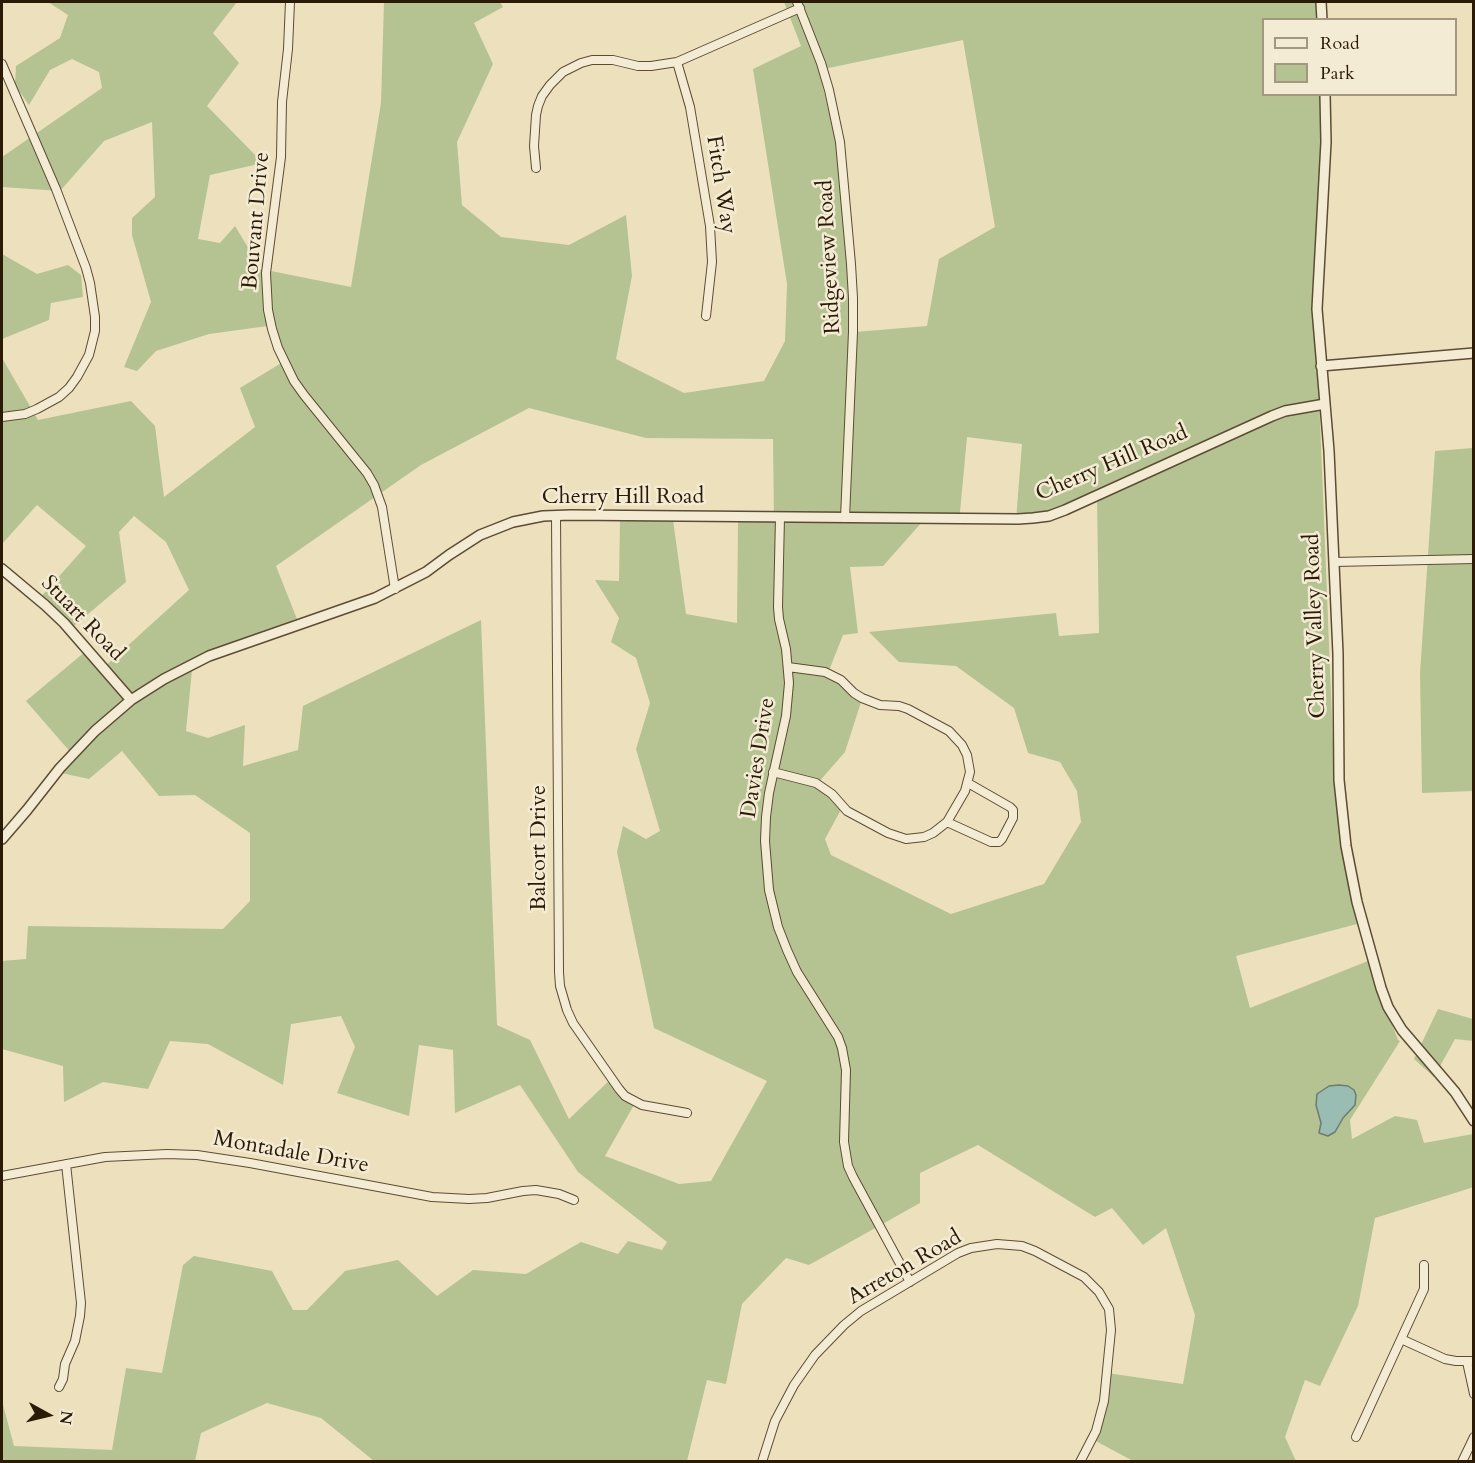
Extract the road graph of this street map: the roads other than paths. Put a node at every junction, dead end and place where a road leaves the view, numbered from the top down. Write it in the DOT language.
graph roads {
  1 [pos="290,2"];
  2 [pos="1321,2"];
  3 [pos="798,5"];
  4 [pos="1322,18"];
  5 [pos="677,62"];
  6 [pos="2,64"];
  7 [pos="1325,96"];
  8 [pos="536,168"];
  9 [pos="706,316"];
  10 [pos="1473,353"];
  11 [pos="1321,366"];
  12 [pos="1325,404"];
  13 [pos="2,417"];
  14 [pos="556,516"];
  15 [pos="780,517"];
  16 [pos="845,518"];
  17 [pos="1473,558"];
  18 [pos="1334,562"];
  19 [pos="2,568"];
  20 [pos="394,589"];
  21 [pos="788,667"];
  22 [pos="131,700"];
  23 [pos="773,772"];
  24 [pos="968,783"];
  25 [pos="947,822"];
  26 [pos="2,839"];
  27 [pos="687,1113"];
  28 [pos="1473,1121"];
  29 [pos="66,1164"];
  30 [pos="2,1176"];
  31 [pos="574,1200"];
  32 [pos="1424,1265"];
  33 [pos="910,1282"];
  34 [pos="1401,1339"];
  35 [pos="1470,1361"];
  36 [pos="59,1387"];
  37 [pos="1473,1394"];
  38 [pos="1356,1437"];
  39 [pos="1473,1437"];
  40 [pos="762,1461"];
  41 [pos="1080,1461"];
  42 [pos="1462,1461"];
  1 -- 20 [label="street, Bouvant Drive"];
  2 -- 4 [label="street"];
  3 -- 5 [label="street"];
  3 -- 16 [label="street, Ridgeview Road"];
  5 -- 8 [label="street"];
  5 -- 9 [label="street, Fitch Way"];
  6 -- 13 [label="street"];
  7 -- 11 [label="street, Cherry Valley Road"];
  10 -- 11 [label="street"];
  11 -- 12 [label="street, Cherry Valley Road"];
  12 -- 16 [label="street, Cherry Hill Road"];
  12 -- 18 [label="street, Cherry Valley Road"];
  14 -- 15 [label="street, Cherry Hill Road"];
  14 -- 20 [label="street, Cherry Hill Road"];
  14 -- 27 [label="street, Balcort Drive"];
  15 -- 16 [label="street, Cherry Hill Road"];
  15 -- 21 [label="street, Davies Drive"];
  17 -- 18 [label="street"];
  18 -- 28 [label="street, Cherry Valley Road"];
  19 -- 22 [label="street, Stuart Road"];
  20 -- 22 [label="street, Cherry Hill Road"];
  21 -- 23 [label="street, Davies Drive"];
  21 -- 24 [label="street"];
  22 -- 26 [label="street, Cherry Hill Road"];
  23 -- 25 [label="street"];
  23 -- 33 [label="street, Davies Drive"];
  24 -- 25 [label="street"];
  24 -- 25 [label="street"];
  29 -- 30 [label="street, Montadale Drive"];
  29 -- 31 [label="street, Montadale Drive"];
  29 -- 36 [label="street"];
  32 -- 34 [label="street"];
  33 -- 40 [label="street, Arreton Road"];
  33 -- 41 [label="street, Arreton Road"];
  34 -- 35 [label="street"];
  34 -- 38 [label="street"];
  35 -- 37 [label="street"];
  39 -- 42 [label="street"];
}
